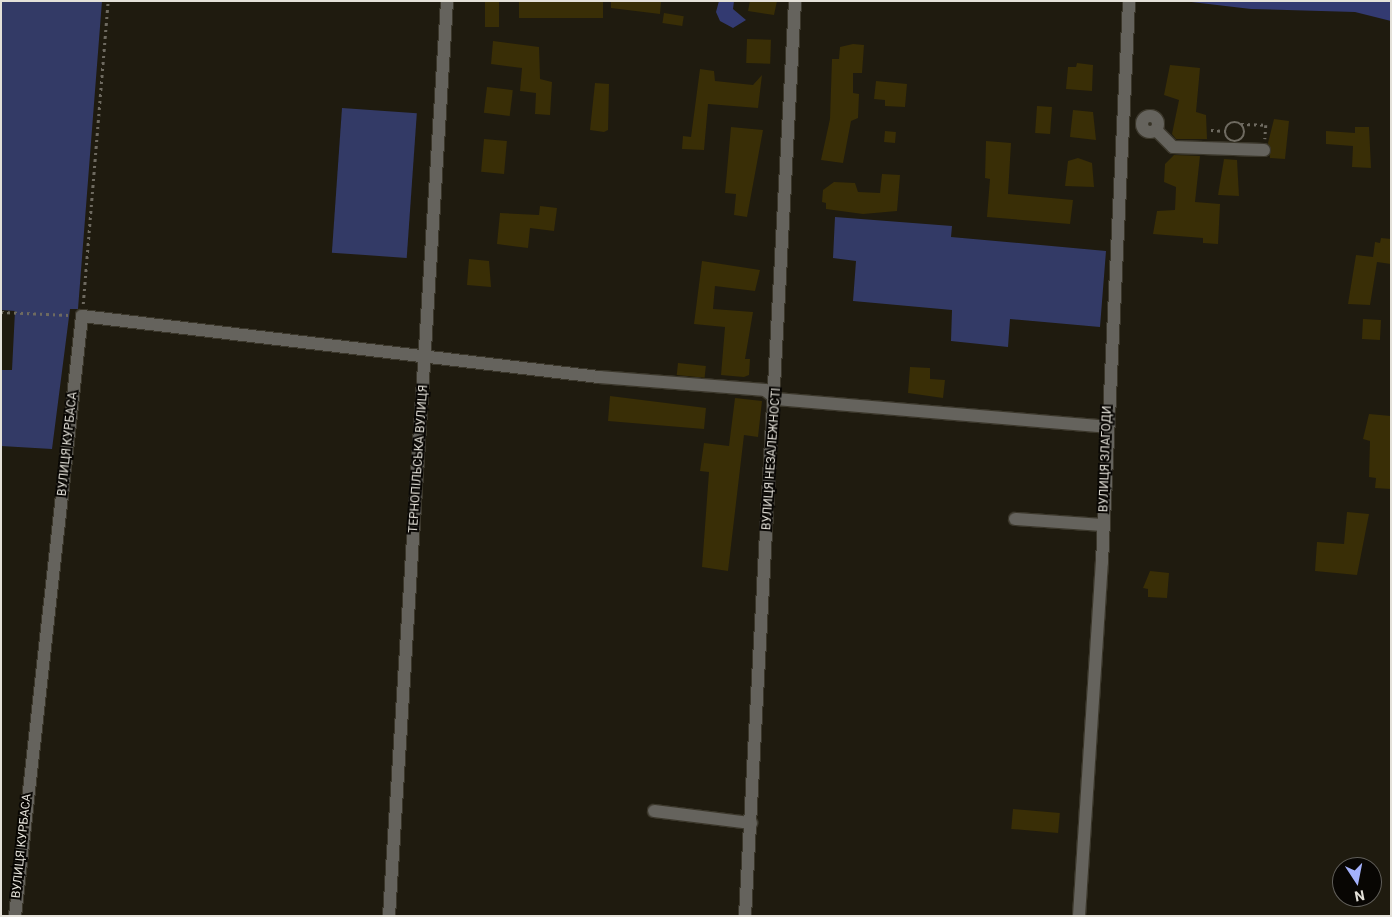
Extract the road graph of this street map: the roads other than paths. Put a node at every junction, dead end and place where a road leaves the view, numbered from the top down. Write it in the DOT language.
graph roads {
  1 [pos="447,1"];
  2 [pos="795,1"];
  3 [pos="1129,1"];
  4 [pos="1125,122"];
  5 [pos="1264,150"];
  6 [pos="426,356"];
  7 [pos="776,399"];
  8 [pos="1107,427"];
  9 [pos="1015,519"];
  10 [pos="1104,526"];
  11 [pos="654,811"];
  12 [pos="751,823"];
  13 [pos="15,916"];
  14 [pos="389,916"];
  15 [pos="745,916"];
  16 [pos="1080,916"];
  1 -- 6 [label="street, ТЕРНОПІЛЬСЬКА ВУЛИЦЯ"];
  2 -- 7 [label="street, ВУЛИЦЯ НЕЗАЛЕЖНОСТІ"];
  3 -- 4 [label="street, ВУЛИЦЯ ЗЛАГОДИ"];
  4 -- 5 [label="street"];
  4 -- 8 [label="street, ВУЛИЦЯ ЗЛАГОДИ"];
  6 -- 7 [label="street"];
  6 -- 13 [label="street, ВУЛИЦЯ КУРБАСА"];
  6 -- 14 [label="street, ТЕРНОПІЛЬСЬКА ВУЛИЦЯ"];
  7 -- 8 [label="street"];
  7 -- 12 [label="street, ВУЛИЦЯ НЕЗАЛЕЖНОСТІ"];
  8 -- 10 [label="street, ВУЛИЦЯ ЗЛАГОДИ"];
  9 -- 10 [label="street"];
  10 -- 16 [label="street, ВУЛИЦЯ ЗЛАГОДИ"];
  11 -- 12 [label="street"];
  12 -- 15 [label="street, ВУЛИЦЯ НЕЗАЛЕЖНОСТІ"];
}
